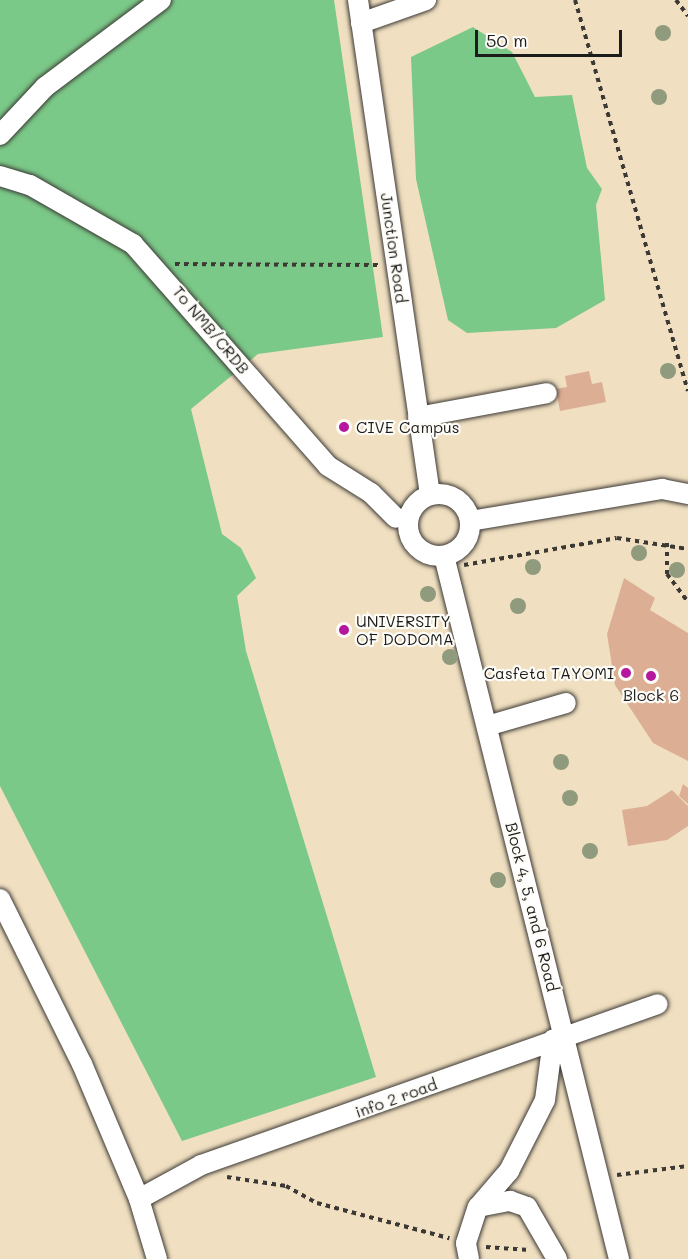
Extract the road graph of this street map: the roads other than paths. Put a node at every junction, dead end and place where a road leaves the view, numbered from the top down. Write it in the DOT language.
graph roads {
  1 [pos="161,0"];
  2 [pos="358,0"];
  3 [pos="426,0"];
  4 [pos="361,23"];
  5 [pos="0,135"];
  6 [pos="0,176"];
  7 [pos="547,393"];
  8 [pos="418,417"];
  9 [pos="688,494"];
  10 [pos="430,495"];
  11 [pos="396,518"];
  12 [pos="470,520"];
  13 [pos="444,556"];
  14 [pos="566,703"];
  15 [pos="487,726"];
  16 [pos="0,898"];
  17 [pos="657,1004"];
  18 [pos="558,1037"];
  19 [pos="139,1198"];
  20 [pos="478,1207"];
  21 [pos="468,1251"];
  22 [pos="556,1258"];
  23 [pos="157,1259"];
  24 [pos="619,1259"];
  1 -- 5 [label="street"];
  2 -- 4 [label="street, Junction Road"];
  3 -- 4 [label="street"];
  4 -- 8 [label="street, Junction Road"];
  6 -- 11 [label="street, To NMB/CRDB"];
  7 -- 8 [label="street"];
  8 -- 10 [label="street, Junction Road"];
  9 -- 12 [label="street"];
  10 -- 12 [label="street"];
  10 -- 13 [label="street"];
  12 -- 13 [label="street"];
  13 -- 15 [label="street, Block 4, 5, and 6 Road"];
  14 -- 15 [label="street"];
  15 -- 18 [label="street, Block 4, 5, and 6 Road"];
  16 -- 19 [label="street"];
  17 -- 18 [label="street, info 2 road"];
  18 -- 19 [label="street, info 2 road"];
  18 -- 20 [label="street"];
  18 -- 24 [label="street, Block 4, 5, and 6 Road"];
  19 -- 23 [label="street"];
  20 -- 21 [label="street"];
  20 -- 22 [label="street"];
}
